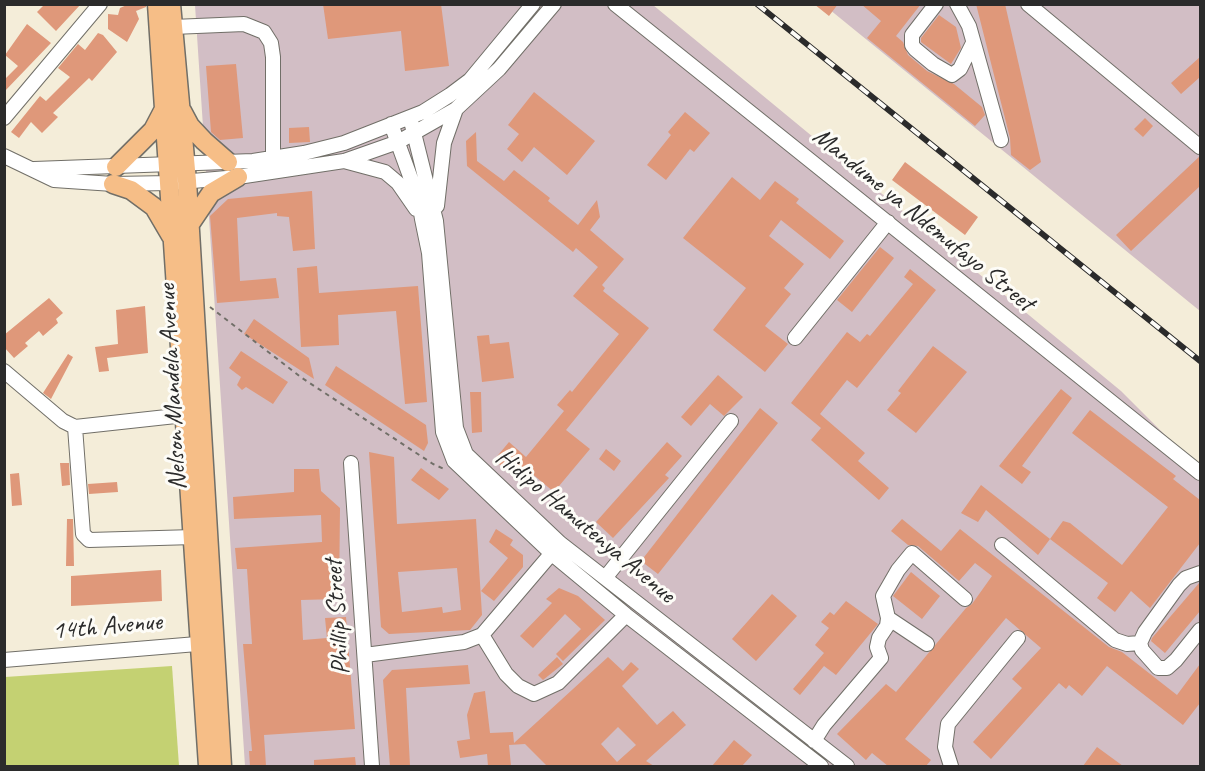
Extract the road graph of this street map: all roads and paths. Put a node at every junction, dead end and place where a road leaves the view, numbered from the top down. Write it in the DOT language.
graph roads {
  1 [pos="100,4"];
  2 [pos="158,4"];
  3 [pos="171,4"];
  4 [pos="533,4"];
  5 [pos="554,4"];
  6 [pos="615,4"];
  7 [pos="936,4"];
  8 [pos="957,4"];
  9 [pos="1028,4"];
  10 [pos="173,27"];
  11 [pos="974,43"];
  12 [pos="171,106"];
  13 [pos="456,109"];
  14 [pos="410,117"];
  15 [pos="4,118"];
  16 [pos="391,124"];
  17 [pos="415,133"];
  18 [pos="1001,140"];
  19 [pos="398,142"];
  20 [pos="1200,147"];
  21 [pos="4,156"];
  22 [pos="273,158"];
  23 [pos="344,161"];
  24 [pos="176,163"];
  25 [pos="233,170"];
  26 [pos="115,176"];
  27 [pos="178,182"];
  28 [pos="429,220"];
  29 [pos="888,222"];
  30 [pos="188,227"];
  31 [pos="174,243"];
  32 [pos="193,295"];
  33 [pos="795,338"];
  34 [pos="4,371"];
  35 [pos="185,415"];
  36 [pos="731,421"];
  37 [pos="75,427"];
  38 [pos="351,464"];
  39 [pos="462,471"];
  40 [pos="1200,473"];
  41 [pos="194,537"];
  42 [pos="1002,545"];
  43 [pos="556,548"];
  44 [pos="1200,573"];
  45 [pos="605,578"];
  46 [pos="965,599"];
  47 [pos="626,615"];
  48 [pos="888,618"];
  49 [pos="1200,630"];
  50 [pos="482,635"];
  51 [pos="1018,638"];
  52 [pos="207,643"];
  53 [pos="1140,643"];
  54 [pos="927,644"];
  55 [pos="365,655"];
  56 [pos="4,660"];
  57 [pos="814,741"];
  58 [pos="208,766"];
  59 [pos="222,766"];
  60 [pos="372,766"];
  61 [pos="821,766"];
  62 [pos="847,766"];
  63 [pos="951,766"];
  1 -- 15 [label="street"];
  2 -- 12 [label="main road, Nelson Mandela Avenue"];
  3 -- 10 [label="main road, Nelson Mandela Avenue"];
  4 -- 14 [label="street"];
  5 -- 13 [label="street"];
  6 -- 29 [label="street, Mandume ya Ndemufayo Street"];
  7 -- 11 [label="street"];
  8 -- 11 [label="street"];
  9 -- 20 [label="street"];
  10 -- 12 [label="main road, Nelson Mandela Avenue"];
  10 -- 22 [label="street"];
  11 -- 18 [label="street"];
  12 -- 24 [label="main road, Nelson Mandela Avenue"];
  12 -- 25 [label="main road"];
  12 -- 26 [label="main road"];
  13 -- 17 [label="street"];
  13 -- 28 [label="street"];
  14 -- 16 [label="street"];
  14 -- 17 [label="street, Hidipo Hamutenya Avenue"];
  16 -- 19 [label="street, Hidipo Hamutenya Avenue"];
  16 -- 22 [label="street"];
  17 -- 19 [label="street"];
  17 -- 28 [label="street, Hidipo Hamutenya Avenue"];
  19 -- 23 [label="street"];
  19 -- 28 [label="street, Hidipo Hamutenya Avenue"];
  21 -- 26 [label="street"];
  22 -- 25 [label="street"];
  23 -- 25 [label="street"];
  23 -- 28 [label="street"];
  24 -- 25 [label="street"];
  24 -- 26 [label="street"];
  24 -- 27 [label="main road, Nelson Mandela Avenue"];
  25 -- 27 [label="street"];
  25 -- 30 [label="main road"];
  26 -- 27 [label="street"];
  26 -- 31 [label="main road"];
  27 -- 30 [label="main road, Nelson Mandela Avenue"];
  27 -- 31 [label="main road, Nelson Mandela Avenue"];
  28 -- 39 [label="street, Hidipo Hamutenya Avenue"];
  28 -- 43 [label="street, Hidipo Hamutenya Avenue"];
  29 -- 33 [label="street"];
  29 -- 40 [label="street, Mandume ya Ndemufayo Street"];
  30 -- 32 [label="main road, Nelson Mandela Avenue"];
  31 -- 35 [label="main road, Nelson Mandela Avenue"];
  32 -- 39 [label="path, Hidipo Hamutenya Avenue"];
  32 -- 52 [label="main road, Nelson Mandela Avenue"];
  34 -- 37 [label="street"];
  35 -- 37 [label="street"];
  35 -- 41 [label="main road, Nelson Mandela Avenue"];
  36 -- 45 [label="street"];
  37 -- 41 [label="street"];
  38 -- 55 [label="street, Phillip Street"];
  39 -- 43 [label="street, Hidipo Hamutenya Avenue"];
  41 -- 52 [label="main road, Nelson Mandela Avenue"];
  42 -- 53 [label="street"];
  43 -- 45 [label="street, Hidipo Hamutenya Avenue"];
  43 -- 47 [label="street, Hidipo Hamutenya Avenue"];
  43 -- 50 [label="street"];
  44 -- 53 [label="street"];
  45 -- 57 [label="street, Hidipo Hamutenya Avenue"];
  46 -- 48 [label="street"];
  47 -- 50 [label="street"];
  47 -- 61 [label="street, Hidipo Hamutenya Avenue"];
  48 -- 54 [label="street"];
  48 -- 57 [label="street"];
  49 -- 53 [label="street"];
  50 -- 55 [label="street"];
  51 -- 63 [label="street"];
  52 -- 56 [label="street, 14th Avenue"];
  52 -- 58 [label="main road, Nelson Mandela Avenue"];
  52 -- 59 [label="main road, Nelson Mandela Avenue"];
  55 -- 60 [label="street, Phillip Street"];
  57 -- 62 [label="street, Hidipo Hamutenya Avenue"];
}
